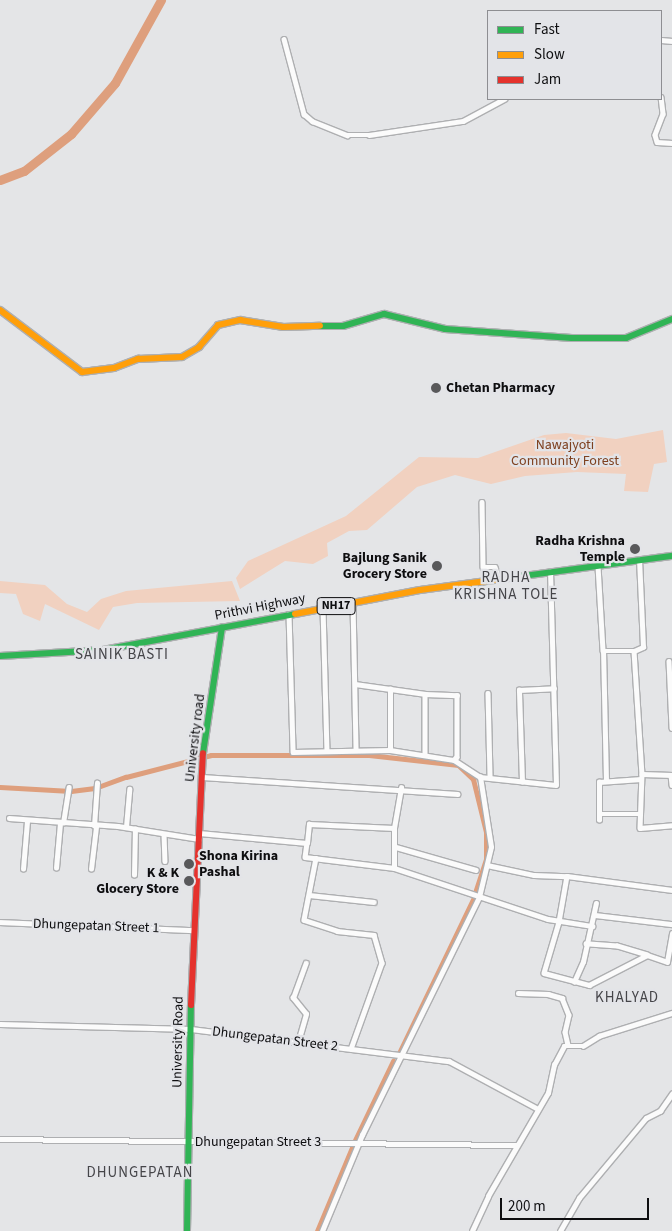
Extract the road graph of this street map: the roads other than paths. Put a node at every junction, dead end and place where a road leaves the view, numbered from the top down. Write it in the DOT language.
graph roads {
  1 [pos="284,39"];
  2 [pos="502,100"];
  3 [pos="661,100"];
  4 [pos="672,143"];
  5 [pos="0,310"];
  6 [pos="672,319"];
  7 [pos="482,502"];
  8 [pos="672,556"];
  9 [pos="639,560"];
  10 [pos="598,566"];
  11 [pos="550,572"];
  12 [pos="498,579"];
  13 [pos="353,603"];
  14 [pos="323,608"];
  15 [pos="289,614"];
  16 [pos="222,627"];
  17 [pos="603,651"];
  18 [pos="634,651"];
  19 [pos="0,656"];
  20 [pos="669,661"];
  21 [pos="356,684"];
  22 [pos="554,688"];
  23 [pos="390,689"];
  24 [pos="488,693"];
  25 [pos="425,694"];
  26 [pos="672,728"];
  27 [pos="356,750"];
  28 [pos="390,750"];
  29 [pos="327,751"];
  30 [pos="425,755"];
  31 [pos="454,760"];
  32 [pos="671,775"];
  33 [pos="202,777"];
  34 [pos="480,777"];
  35 [pos="490,777"];
  36 [pos="642,777"];
  37 [pos="606,781"];
  38 [pos="522,782"];
  39 [pos="97,783"];
  40 [pos="672,785"];
  41 [pos="69,787"];
  42 [pos="401,788"];
  43 [pos="129,789"];
  44 [pos="457,794"];
  45 [pos="641,814"];
  46 [pos="8,818"];
  47 [pos="28,821"];
  48 [pos="62,823"];
  49 [pos="95,826"];
  50 [pos="672,826"];
  51 [pos="126,828"];
  52 [pos="394,828"];
  53 [pos="135,829"];
  54 [pos="164,834"];
  55 [pos="199,836"];
  56 [pos="307,843"];
  57 [pos="396,848"];
  58 [pos="198,857"];
  59 [pos="316,858"];
  60 [pos="165,861"];
  61 [pos="487,866"];
  62 [pos="56,868"];
  63 [pos="394,868"];
  64 [pos="91,869"];
  65 [pos="23,870"];
  66 [pos="476,870"];
  67 [pos="134,875"];
  68 [pos="567,876"];
  69 [pos="672,890"];
  70 [pos="309,895"];
  71 [pos="479,895"];
  72 [pos="374,902"];
  73 [pos="596,903"];
  74 [pos="595,915"];
  75 [pos="0,922"];
  76 [pos="559,922"];
  77 [pos="672,924"];
  78 [pos="592,926"];
  79 [pos="192,930"];
  80 [pos="672,933"];
  81 [pos="586,944"];
  82 [pos="648,954"];
  83 [pos="306,963"];
  84 [pos="670,963"];
  85 [pos="574,982"];
  86 [pos="518,993"];
  87 [pos="672,1013"];
  88 [pos="0,1024"];
  89 [pos="190,1028"];
  90 [pos="298,1042"];
  91 [pos="568,1045"];
  92 [pos="351,1049"];
  93 [pos="402,1056"];
  94 [pos="672,1094"];
  95 [pos="538,1109"];
  96 [pos="0,1139"];
  97 [pos="189,1141"];
  98 [pos="359,1143"];
  99 [pos="516,1144"];
  100 [pos="187,1231"];
  101 [pos="322,1231"];
  102 [pos="472,1231"];
  103 [pos="560,1231"];
  1 -- 2 [label="street"];
  3 -- 4 [label="street"];
  5 -- 6 [label="main road"];
  7 -- 12 [label="street"];
  8 -- 9 [label="main road, Prithvi Highway / NH17"];
  9 -- 10 [label="main road, Prithvi Highway / NH17"];
  9 -- 18 [label="street"];
  10 -- 11 [label="main road, Prithvi Highway / NH17"];
  10 -- 17 [label="street"];
  11 -- 12 [label="main road, Prithvi Highway / NH17"];
  11 -- 22 [label="street"];
  12 -- 13 [label="main road, Prithvi Highway / NH17"];
  13 -- 14 [label="main road, Prithvi Highway / NH17"];
  13 -- 21 [label="street"];
  14 -- 15 [label="main road, Prithvi Highway / NH17"];
  14 -- 29 [label="street"];
  15 -- 16 [label="main road, Prithvi Highway / NH17"];
  15 -- 29 [label="street"];
  16 -- 19 [label="main road, Prithvi Highway / NH17"];
  16 -- 33 [label="main road, University road"];
  17 -- 18 [label="street"];
  17 -- 37 [label="street"];
  18 -- 36 [label="street"];
  20 -- 26 [label="street"];
  21 -- 23 [label="street"];
  21 -- 27 [label="street"];
  22 -- 38 [label="street"];
  22 -- 38 [label="street"];
  23 -- 25 [label="street"];
  23 -- 28 [label="street"];
  24 -- 35 [label="street"];
  25 -- 30 [label="street"];
  25 -- 31 [label="street"];
  27 -- 28 [label="street"];
  27 -- 29 [label="street"];
  28 -- 30 [label="street"];
  30 -- 31 [label="street"];
  31 -- 34 [label="street"];
  32 -- 36 [label="street"];
  32 -- 40 [label="street"];
  33 -- 42 [label="street"];
  33 -- 55 [label="main road, University road"];
  34 -- 35 [label="street"];
  34 -- 61 [label="street"];
  35 -- 38 [label="street"];
  36 -- 37 [label="street"];
  36 -- 45 [label="street"];
  37 -- 45 [label="street"];
  39 -- 49 [label="street"];
  41 -- 48 [label="street"];
  42 -- 44 [label="street"];
  42 -- 52 [label="street"];
  43 -- 51 [label="street"];
  45 -- 50 [label="street"];
  46 -- 47 [label="street"];
  47 -- 48 [label="street"];
  47 -- 65 [label="street"];
  48 -- 49 [label="street"];
  48 -- 62 [label="street"];
  49 -- 51 [label="street"];
  49 -- 64 [label="street"];
  51 -- 53 [label="street"];
  52 -- 56 [label="street"];
  52 -- 57 [label="street"];
  53 -- 54 [label="street"];
  53 -- 67 [label="street"];
  54 -- 55 [label="street"];
  54 -- 60 [label="street"];
  55 -- 56 [label="street"];
  55 -- 58 [label="main road, University road"];
  56 -- 59 [label="street"];
  57 -- 63 [label="street"];
  57 -- 66 [label="street"];
  58 -- 79 [label="main road, University Road"];
  59 -- 63 [label="street"];
  59 -- 70 [label="street"];
  61 -- 68 [label="street"];
  61 -- 71 [label="street"];
  63 -- 71 [label="street"];
  68 -- 69 [label="street"];
  68 -- 76 [label="street"];
  70 -- 72 [label="street"];
  70 -- 92 [label="street"];
  71 -- 76 [label="street"];
  71 -- 93 [label="street"];
  73 -- 74 [label="street"];
  74 -- 77 [label="street"];
  74 -- 78 [label="street"];
  75 -- 79 [label="street, Dhungepatan Street 1"];
  76 -- 78 [label="street"];
  76 -- 85 [label="street"];
  78 -- 81 [label="street"];
  79 -- 89 [label="main road, University Road"];
  80 -- 84 [label="street"];
  81 -- 82 [label="street"];
  81 -- 85 [label="street"];
  82 -- 84 [label="street"];
  82 -- 85 [label="street"];
  83 -- 90 [label="street"];
  86 -- 91 [label="street"];
  87 -- 91 [label="street"];
  88 -- 89 [label="street, Dhungepatan Street 2"];
  89 -- 90 [label="street, Dhungepatan Street 2"];
  89 -- 97 [label="main road, University Road"];
  90 -- 92 [label="street, Dhungepatan Street 2"];
  91 -- 95 [label="street"];
  92 -- 93 [label="street, Dhungepatan Street 2"];
  93 -- 95 [label="street, Dhungepatan Street 2"];
  93 -- 98 [label="street"];
  94 -- 103 [label="street"];
  95 -- 99 [label="street"];
  96 -- 97 [label="street, Dhungepatan Street 3"];
  97 -- 98 [label="street, Dhungepatan Street 3"];
  97 -- 100 [label="main road, University Road"];
  98 -- 99 [label="street, Dhungepatan Street 3"];
  98 -- 101 [label="street"];
  99 -- 102 [label="street"];
}
